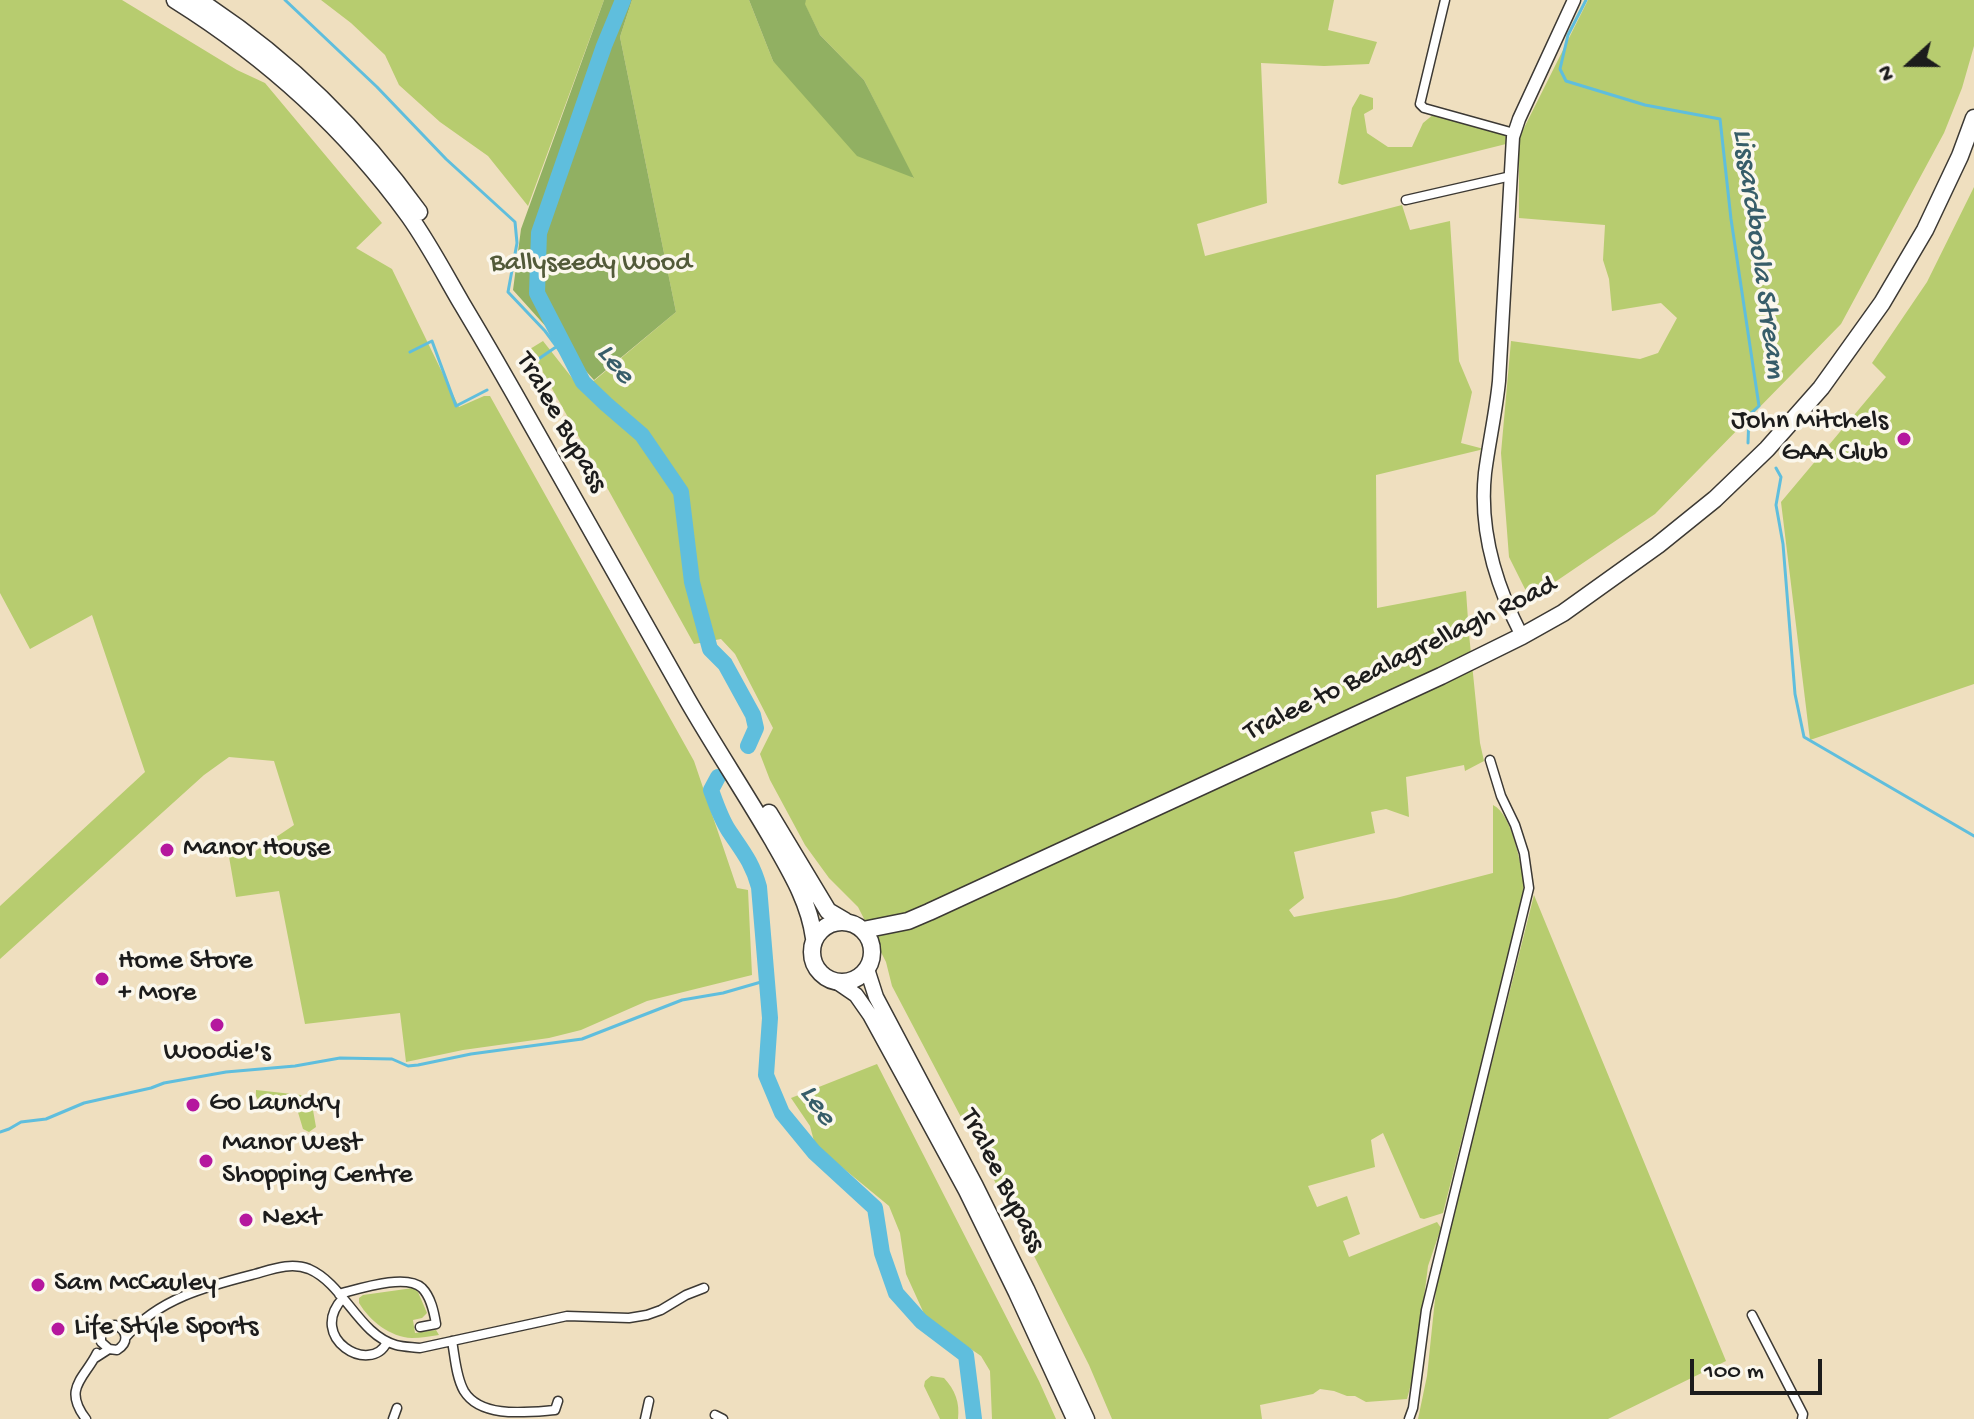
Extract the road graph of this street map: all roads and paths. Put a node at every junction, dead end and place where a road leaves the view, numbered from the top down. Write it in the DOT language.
graph roads {
  1 [pos="175,0"];
  2 [pos="198,0"];
  3 [pos="1445,0"];
  4 [pos="1574,0"];
  5 [pos="1974,118"];
  6 [pos="1514,133"];
  7 [pos="1511,176"];
  8 [pos="1406,200"];
  9 [pos="1522,636"];
  10 [pos="725,750"];
  11 [pos="1490,760"];
  12 [pos="740,774"];
  13 [pos="929,912"];
  14 [pos="845,921"];
  15 [pos="863,930"];
  16 [pos="814,938"];
  17 [pos="872,950"];
  18 [pos="867,969"];
  19 [pos="837,982"];
  20 [pos="704,1288"];
  21 [pos="341,1296"];
  22 [pos="1752,1315"];
  23 [pos="137,1325"];
  24 [pos="119,1326"];
  25 [pos="420,1327"];
  26 [pos="126,1337"];
  27 [pos="452,1341"];
  28 [pos="387,1342"];
  29 [pos="105,1346"];
  30 [pos="558,1401"];
  31 [pos="649,1401"];
  32 [pos="397,1408"];
  33 [pos="86,1419"];
  34 [pos="393,1419"];
  35 [pos="645,1419"];
  36 [pos="1074,1419"];
  37 [pos="1087,1419"];
  38 [pos="1409,1419"];
  39 [pos="1802,1419"];
  1 -- 10 [label="highway, Tralee Bypass"];
  2 -- 10 [label="highway, Tralee Bypass"];
  3 -- 6 [label="street"];
  4 -- 6 [label="street"];
  5 -- 9 [label="highway, Tralee to Bealagrellagh Road"];
  6 -- 7 [label="street"];
  7 -- 8 [label="street"];
  7 -- 9 [label="street"];
  9 -- 13 [label="highway, Tralee to Bealagrellagh Road"];
  10 -- 12 [label="highway, Tralee Bypass"];
  11 -- 38 [label="street"];
  12 -- 14 [label="highway, Tralee Bypass"];
  12 -- 16 [label="highway, Tralee Bypass"];
  13 -- 15 [label="highway, Tralee to Bealagrellagh Road"];
  13 -- 17 [label="highway, Tralee to Bealagrellagh Road"];
  14 -- 15 [label="highway"];
  14 -- 16 [label="highway"];
  15 -- 17 [label="highway"];
  16 -- 19 [label="highway"];
  17 -- 18 [label="highway"];
  18 -- 19 [label="highway"];
  18 -- 37 [label="main road, Tralee Bypass"];
  19 -- 36 [label="main road, Tralee Bypass"];
  20 -- 27 [label="street"];
  21 -- 23 [label="street"];
  21 -- 25 [label="street"];
  21 -- 28 [label="street"];
  21 -- 28 [label="street"];
  22 -- 39 [label="street"];
  23 -- 24 [label="street"];
  23 -- 26 [label="street"];
  24 -- 26 [label="street"];
  24 -- 29 [label="street"];
  26 -- 29 [label="street"];
  27 -- 28 [label="street"];
  27 -- 30 [label="street"];
  29 -- 33 [label="street"];
  31 -- 35 [label="street"];
  32 -- 34 [label="street"];
}
